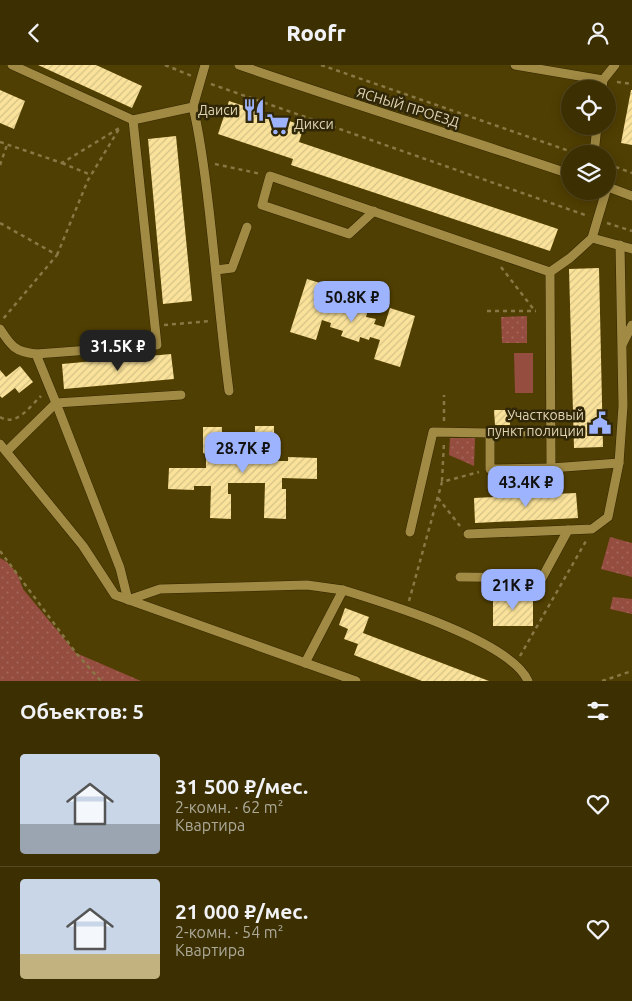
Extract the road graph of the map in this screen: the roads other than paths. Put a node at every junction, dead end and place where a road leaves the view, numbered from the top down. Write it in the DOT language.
graph roads {
  1 [pos="12,65"];
  2 [pos="205,65"];
  3 [pos="239,65"];
  4 [pos="516,65"];
  5 [pos="615,65"];
  6 [pos="584,80"];
  7 [pos="605,80"];
  8 [pos="193,107"];
  9 [pos="133,120"];
  10 [pos="561,172"];
  11 [pos="616,190"];
  12 [pos="632,196"];
  13 [pos="603,200"];
  14 [pos="374,211"];
  15 [pos="248,227"];
  16 [pos="592,238"];
  17 [pos="620,245"];
  18 [pos="632,249"];
  19 [pos="216,271"];
  20 [pos="550,272"];
  21 [pos="632,325"];
  22 [pos="0,329"];
  23 [pos="623,344"];
  24 [pos="36,354"];
  25 [pos="229,391"];
  26 [pos="181,395"];
  27 [pos="56,403"];
  28 [pos="551,431"];
  29 [pos="490,433"];
  30 [pos="3,447"];
  31 [pos="619,463"];
  32 [pos="551,467"];
  33 [pos="568,530"];
  34 [pos="410,532"];
  35 [pos="468,535"];
  36 [pos="460,577"];
  37 [pos="343,590"];
  38 [pos="128,600"];
  39 [pos="305,663"];
  40 [pos="356,681"];
  41 [pos="528,681"];
  1 -- 9 [label="street"];
  2 -- 8 [label="street"];
  3 -- 10 [label="street, ЯСНЫЙ ПРОЕЗД"];
  4 -- 6 [label="street"];
  5 -- 7 [label="street"];
  8 -- 9 [label="street"];
  8 -- 19 [label="street"];
  9 -- 24 [label="street"];
  11 -- 12 [label="street"];
  13 -- 16 [label="street"];
  14 -- 14 [label="street"];
  14 -- 20 [label="street"];
  15 -- 19 [label="street"];
  16 -- 17 [label="street"];
  16 -- 20 [label="street"];
  17 -- 18 [label="street"];
  17 -- 23 [label="street"];
  19 -- 25 [label="street"];
  20 -- 28 [label="street"];
  21 -- 23 [label="street"];
  22 -- 24 [label="street"];
  23 -- 31 [label="street"];
  24 -- 27 [label="street"];
  26 -- 27 [label="street"];
  27 -- 30 [label="street"];
  27 -- 38 [label="street"];
  28 -- 29 [label="street"];
  28 -- 32 [label="street"];
  29 -- 32 [label="street"];
  29 -- 34 [label="street"];
  30 -- 38 [label="street"];
  31 -- 32 [label="street"];
  31 -- 33 [label="street"];
  33 -- 35 [label="street"];
  33 -- 36 [label="street"];
  37 -- 38 [label="street"];
  37 -- 39 [label="street"];
  37 -- 41 [label="street"];
  38 -- 39 [label="street"];
  39 -- 40 [label="street"];
}
